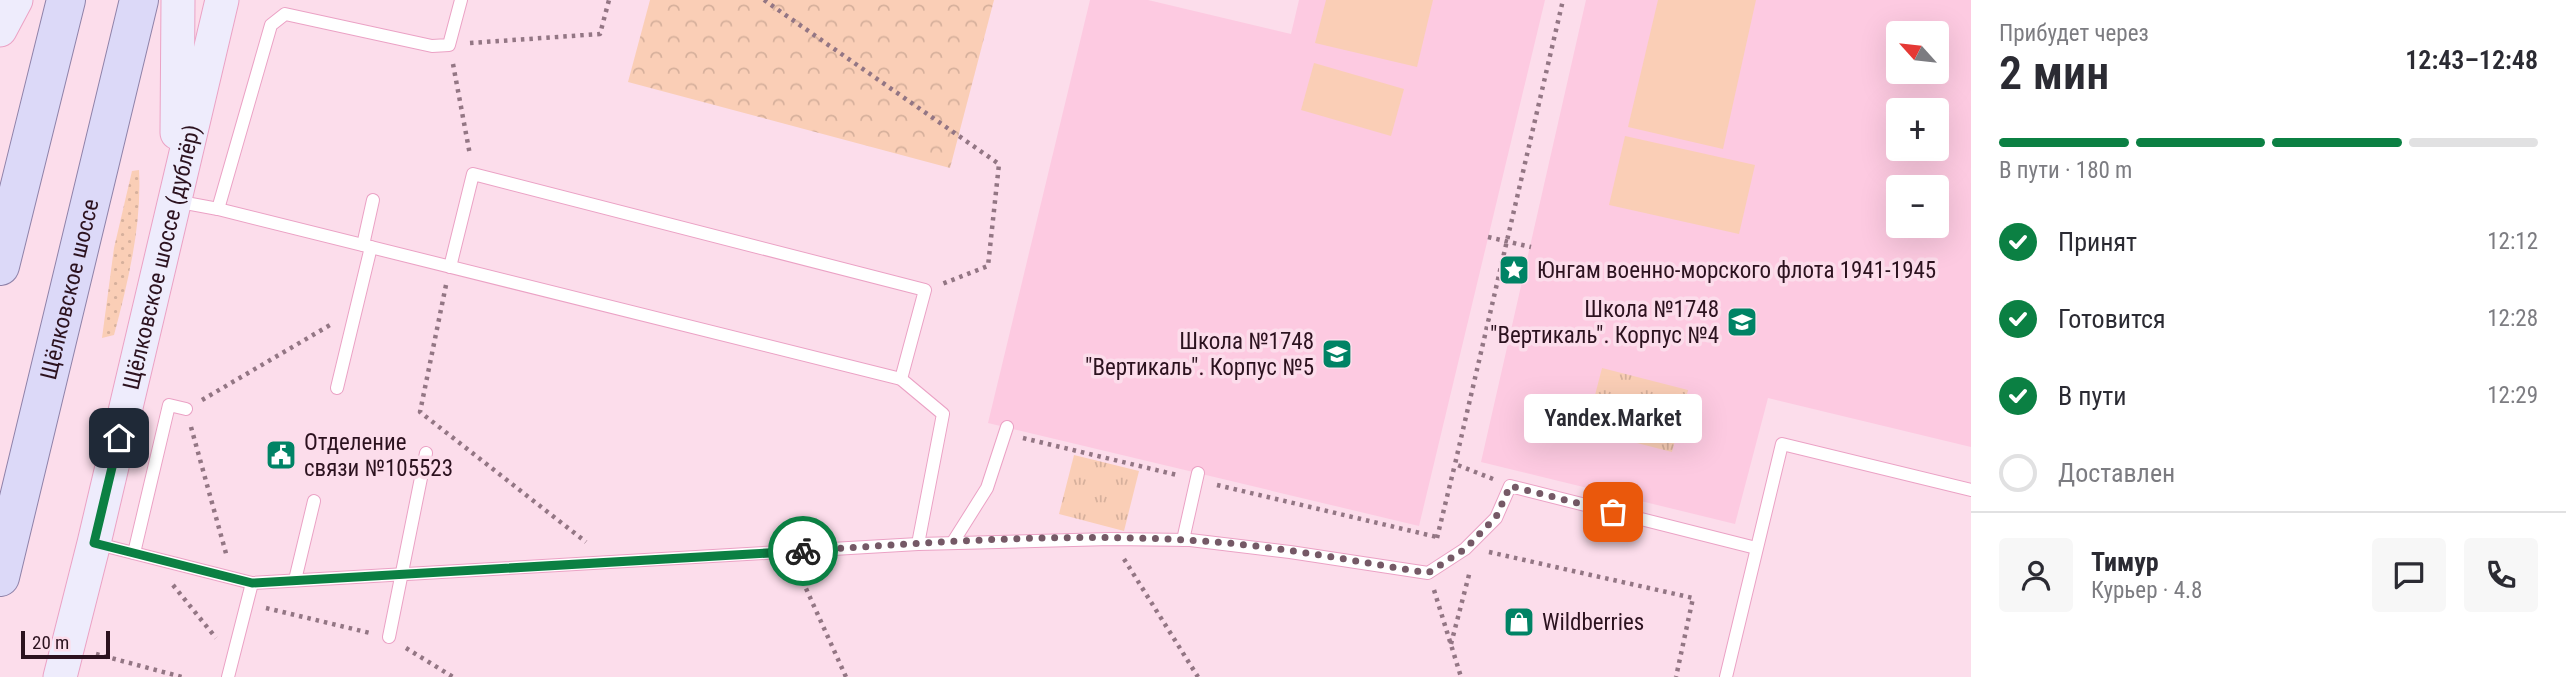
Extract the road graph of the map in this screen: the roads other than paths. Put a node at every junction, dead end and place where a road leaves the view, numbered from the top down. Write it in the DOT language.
graph roads {
  1 [pos="16,0"];
  2 [pos="66,0"];
  3 [pos="139,0"];
  4 [pos="177,0"];
  5 [pos="222,0"];
  6 [pos="461,0"];
  7 [pos="0,30"];
  8 [pos="176,196"];
  9 [pos="373,200"];
  10 [pos="218,209"];
  11 [pos="367,246"];
  12 [pos="0,266"];
  13 [pos="450,267"];
  14 [pos="901,379"];
  15 [pos="337,388"];
  16 [pos="186,409"];
  17 [pos="1007,427"];
  18 [pos="426,453"];
  19 [pos="1198,477"];
  20 [pos="1971,490"];
  21 [pos="314,501"];
  22 [pos="1183,540"];
  23 [pos="953,542"];
  24 [pos="94,543"];
  25 [pos="918,544"];
  26 [pos="1756,548"];
  27 [pos="134,553"];
  28 [pos="402,575"];
  29 [pos="0,577"];
  30 [pos="295,580"];
  31 [pos="252,583"];
  32 [pos="389,637"];
  33 [pos="1730,676"];
  34 [pos="60,677"];
  35 [pos="228,677"];
  1 -- 7 [label="street"];
  2 -- 12 [label="main road"];
  3 -- 29 [label="main road, Щёлковское шоссе"];
  4 -- 8 [label="street"];
  5 -- 8 [label="street, Щёлковское шоссе (дублёр)"];
  6 -- 10 [label="lane"];
  8 -- 10 [label="lane"];
  8 -- 24 [label="street, Щёлковское шоссе (дублёр)"];
  9 -- 11 [label="lane"];
  10 -- 11 [label="lane"];
  11 -- 13 [label="lane"];
  11 -- 15 [label="lane"];
  13 -- 14 [label="lane"];
  13 -- 14 [label="lane"];
  14 -- 25 [label="lane"];
  16 -- 27 [label="lane"];
  17 -- 23 [label="lane"];
  18 -- 28 [label="lane"];
  19 -- 22 [label="lane"];
  20 -- 26 [label="lane"];
  21 -- 30 [label="lane"];
  22 -- 23 [label="lane"];
  22 -- 26 [label="lane"];
  23 -- 25 [label="lane"];
  24 -- 27 [label="lane"];
  24 -- 34 [label="street, Щёлковское шоссе (дублёр)"];
  25 -- 28 [label="lane"];
  26 -- 33 [label="lane"];
  27 -- 31 [label="lane"];
  28 -- 30 [label="lane"];
  28 -- 32 [label="lane"];
  30 -- 31 [label="lane"];
  31 -- 35 [label="lane"];
}
